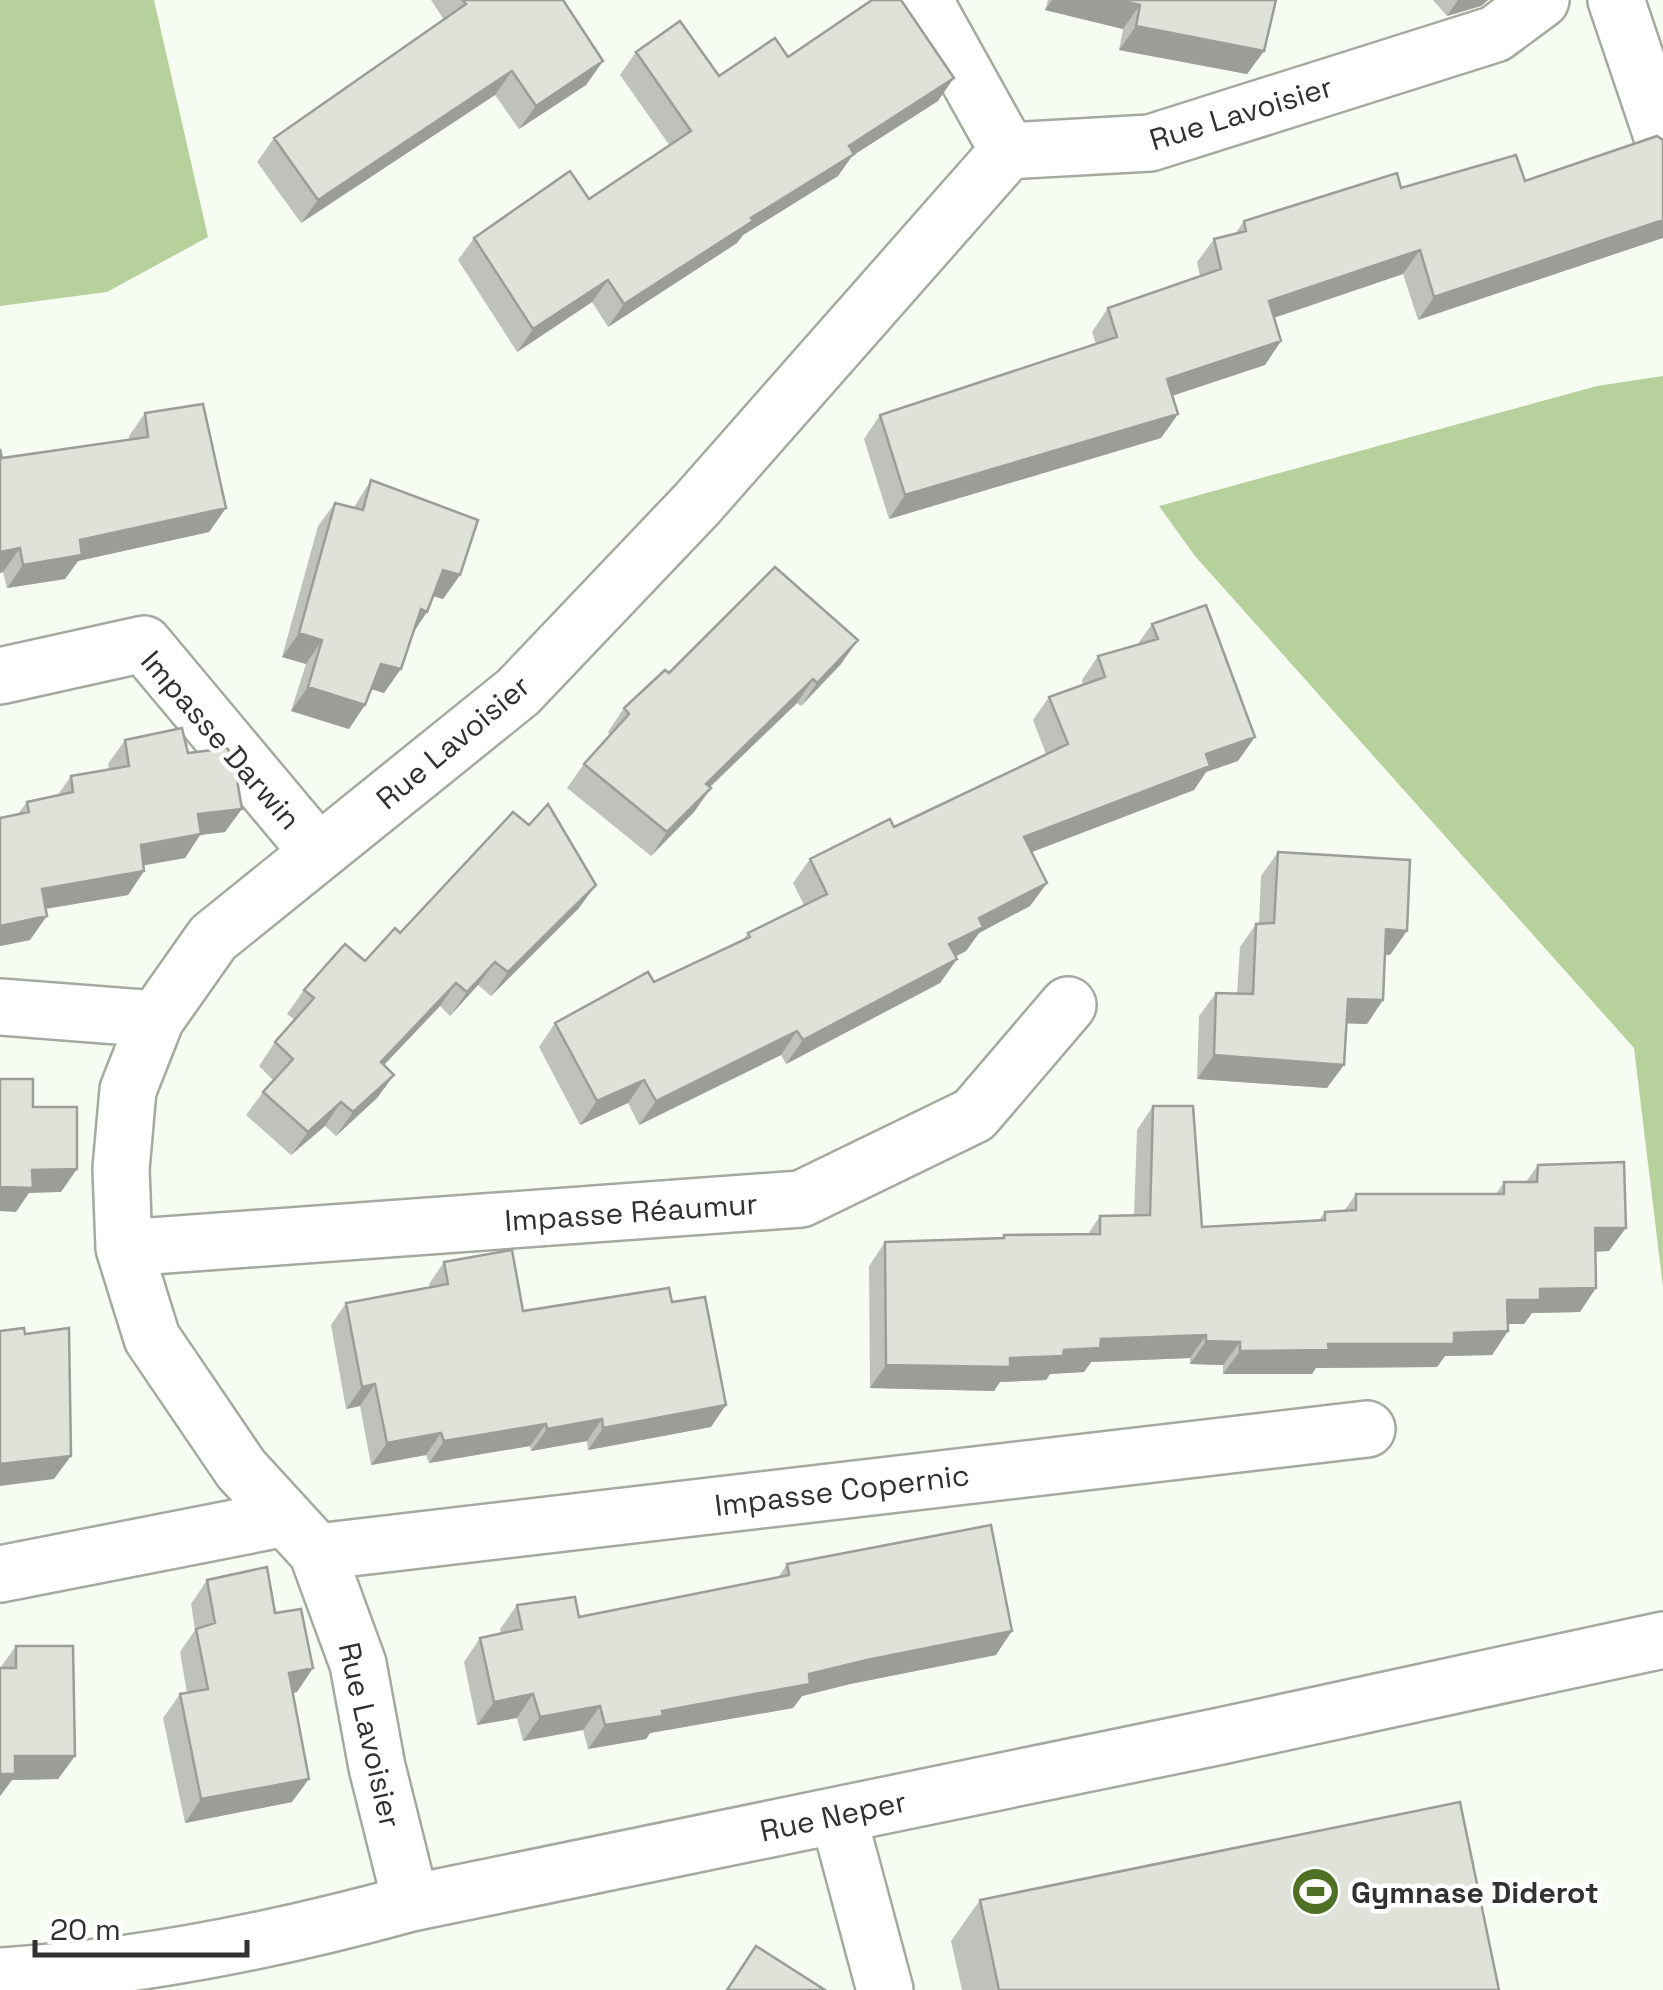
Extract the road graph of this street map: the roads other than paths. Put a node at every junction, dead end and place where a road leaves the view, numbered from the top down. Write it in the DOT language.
graph roads {
  1 [pos="924,0"];
  2 [pos="1541,0"];
  3 [pos="1616,0"];
  4 [pos="1663,139"];
  5 [pos="1008,151"];
  6 [pos="0,676"];
  7 [pos="318,852"];
  8 [pos="1068,1005"];
  9 [pos="0,1007"];
  10 [pos="156,1018"];
  11 [pos="124,1248"];
  12 [pos="1367,1429"];
  13 [pos="302,1535"];
  14 [pos="0,1574"];
  15 [pos="1663,1640"];
  16 [pos="838,1815"];
  17 [pos="412,1903"];
  18 [pos="0,1976"];
  19 [pos="884,1990"];
  1 -- 5 [label="street"];
  2 -- 5 [label="street, Rue Lavoisier"];
  3 -- 4 [label="street"];
  5 -- 7 [label="street, Rue Lavoisier"];
  6 -- 7 [label="street, Impasse Darwin"];
  7 -- 10 [label="street, Rue Lavoisier"];
  8 -- 11 [label="street, Impasse Réaumur"];
  9 -- 10 [label="street"];
  10 -- 11 [label="street, Rue Lavoisier"];
  11 -- 13 [label="street, Rue Lavoisier"];
  12 -- 13 [label="street, Impasse Copernic"];
  13 -- 14 [label="street, Impasse Copernic"];
  13 -- 17 [label="street, Rue Lavoisier"];
  15 -- 16 [label="street, Rue Neper"];
  16 -- 17 [label="street, Rue Neper"];
  16 -- 19 [label="street"];
  17 -- 18 [label="street, Rue Neper"];
}
